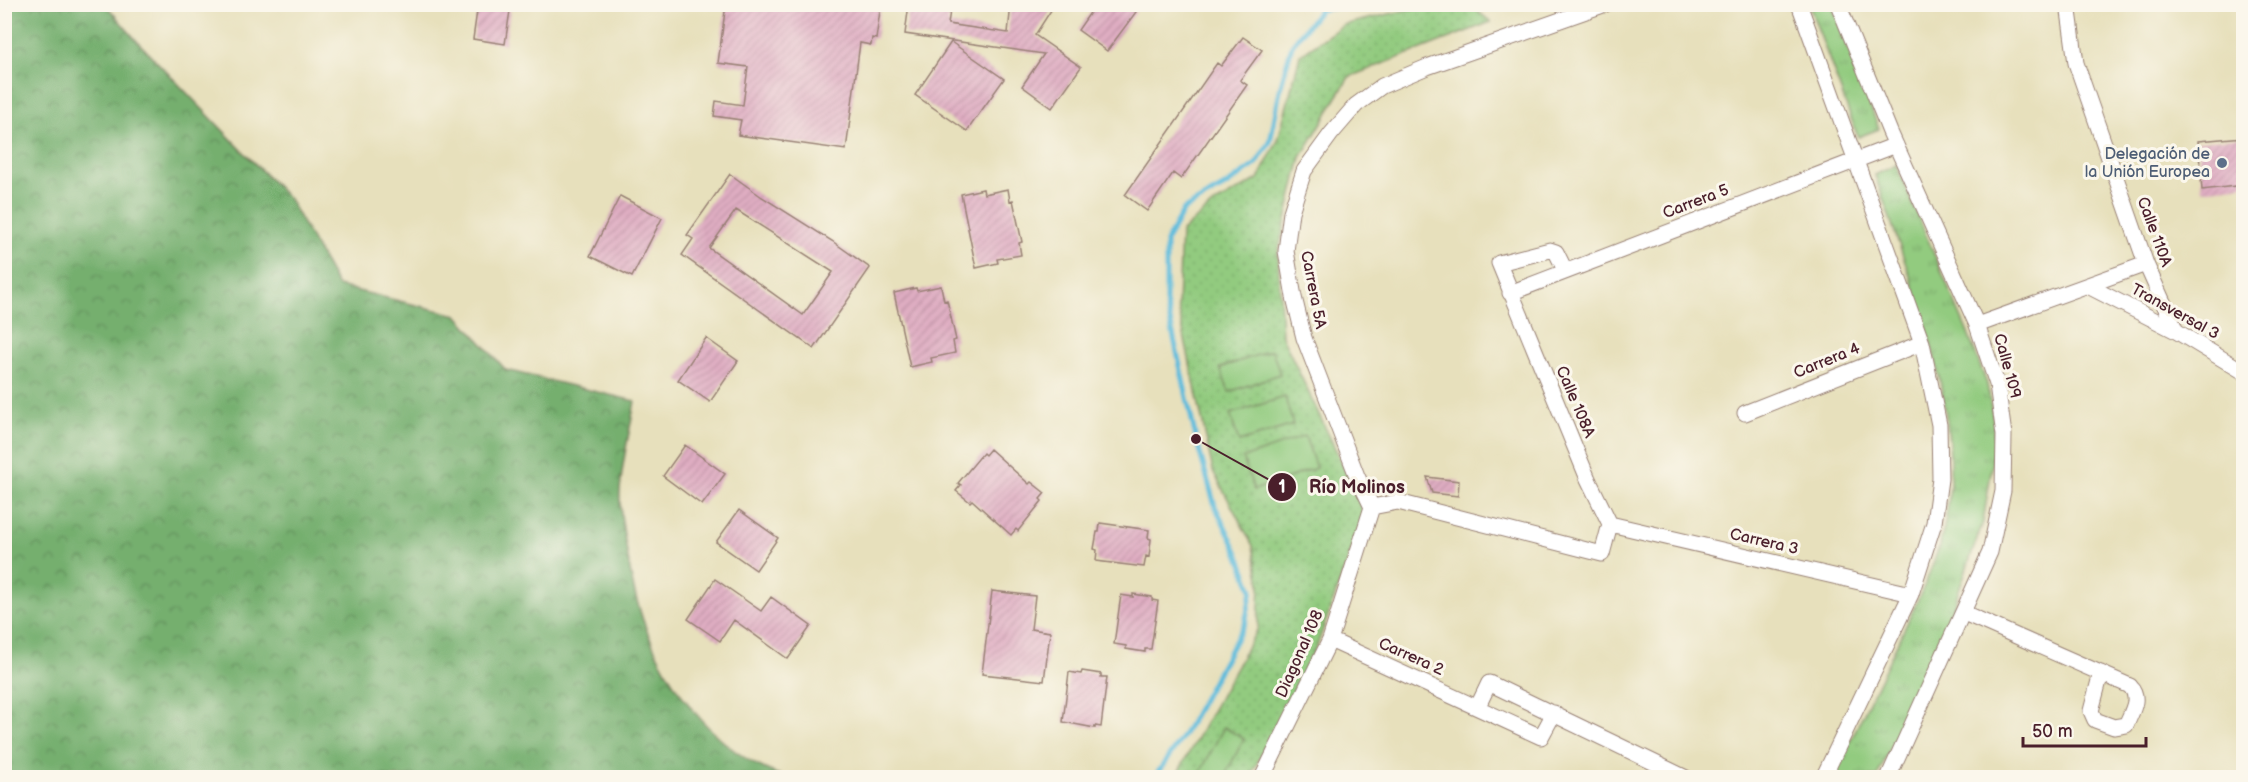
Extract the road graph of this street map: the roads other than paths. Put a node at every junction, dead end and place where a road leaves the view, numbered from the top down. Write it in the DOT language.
graph roads {
  1 [pos="1606,4"];
  2 [pos="1799,4"];
  3 [pos="1839,4"];
  4 [pos="2068,4"];
  5 [pos="1896,145"];
  6 [pos="1855,161"];
  7 [pos="2146,264"];
  8 [pos="1565,270"];
  9 [pos="2088,286"];
  10 [pos="1510,293"];
  11 [pos="1977,325"];
  12 [pos="2176,331"];
  13 [pos="1922,343"];
  14 [pos="2244,372"];
  15 [pos="1745,413"];
  16 [pos="1372,507"];
  17 [pos="1610,525"];
  18 [pos="1911,594"];
  19 [pos="1964,613"];
  20 [pos="1330,640"];
  21 [pos="2101,674"];
  22 [pos="1478,706"];
  23 [pos="1554,713"];
  24 [pos="1262,777"];
  25 [pos="1686,777"];
  26 [pos="1823,777"];
  27 [pos="1888,777"];
  1 -- 16 [label="street, Carrera 5A"];
  2 -- 6 [label="street"];
  3 -- 5 [label="street, Calle 109"];
  4 -- 7 [label="street, Calle 110A"];
  5 -- 6 [label="street, Carrera 5"];
  5 -- 11 [label="street, Calle 109"];
  6 -- 8 [label="street, Carrera 5"];
  6 -- 13 [label="street"];
  7 -- 9 [label="street"];
  7 -- 12 [label="street, Calle 110A"];
  8 -- 10 [label="street, Carrera 5"];
  8 -- 10 [label="street, Calle 108A"];
  9 -- 11 [label="street"];
  9 -- 12 [label="street, Transversal 3"];
  10 -- 17 [label="street, Calle 108A"];
  11 -- 19 [label="street, Calle 109"];
  12 -- 14 [label="street, Transversal 3"];
  13 -- 15 [label="street, Carrera 4"];
  13 -- 18 [label="street"];
  16 -- 17 [label="street"];
  16 -- 20 [label="street, Diagonal 108"];
  17 -- 18 [label="street, Carrera 3"];
  18 -- 26 [label="street"];
  19 -- 21 [label="street"];
  19 -- 27 [label="street, Calle 109"];
  20 -- 22 [label="street, Carrera 2"];
  20 -- 24 [label="street, Diagonal 108"];
  22 -- 23 [label="street"];
  22 -- 23 [label="street, Carrera 2"];
  23 -- 25 [label="street"];
}
